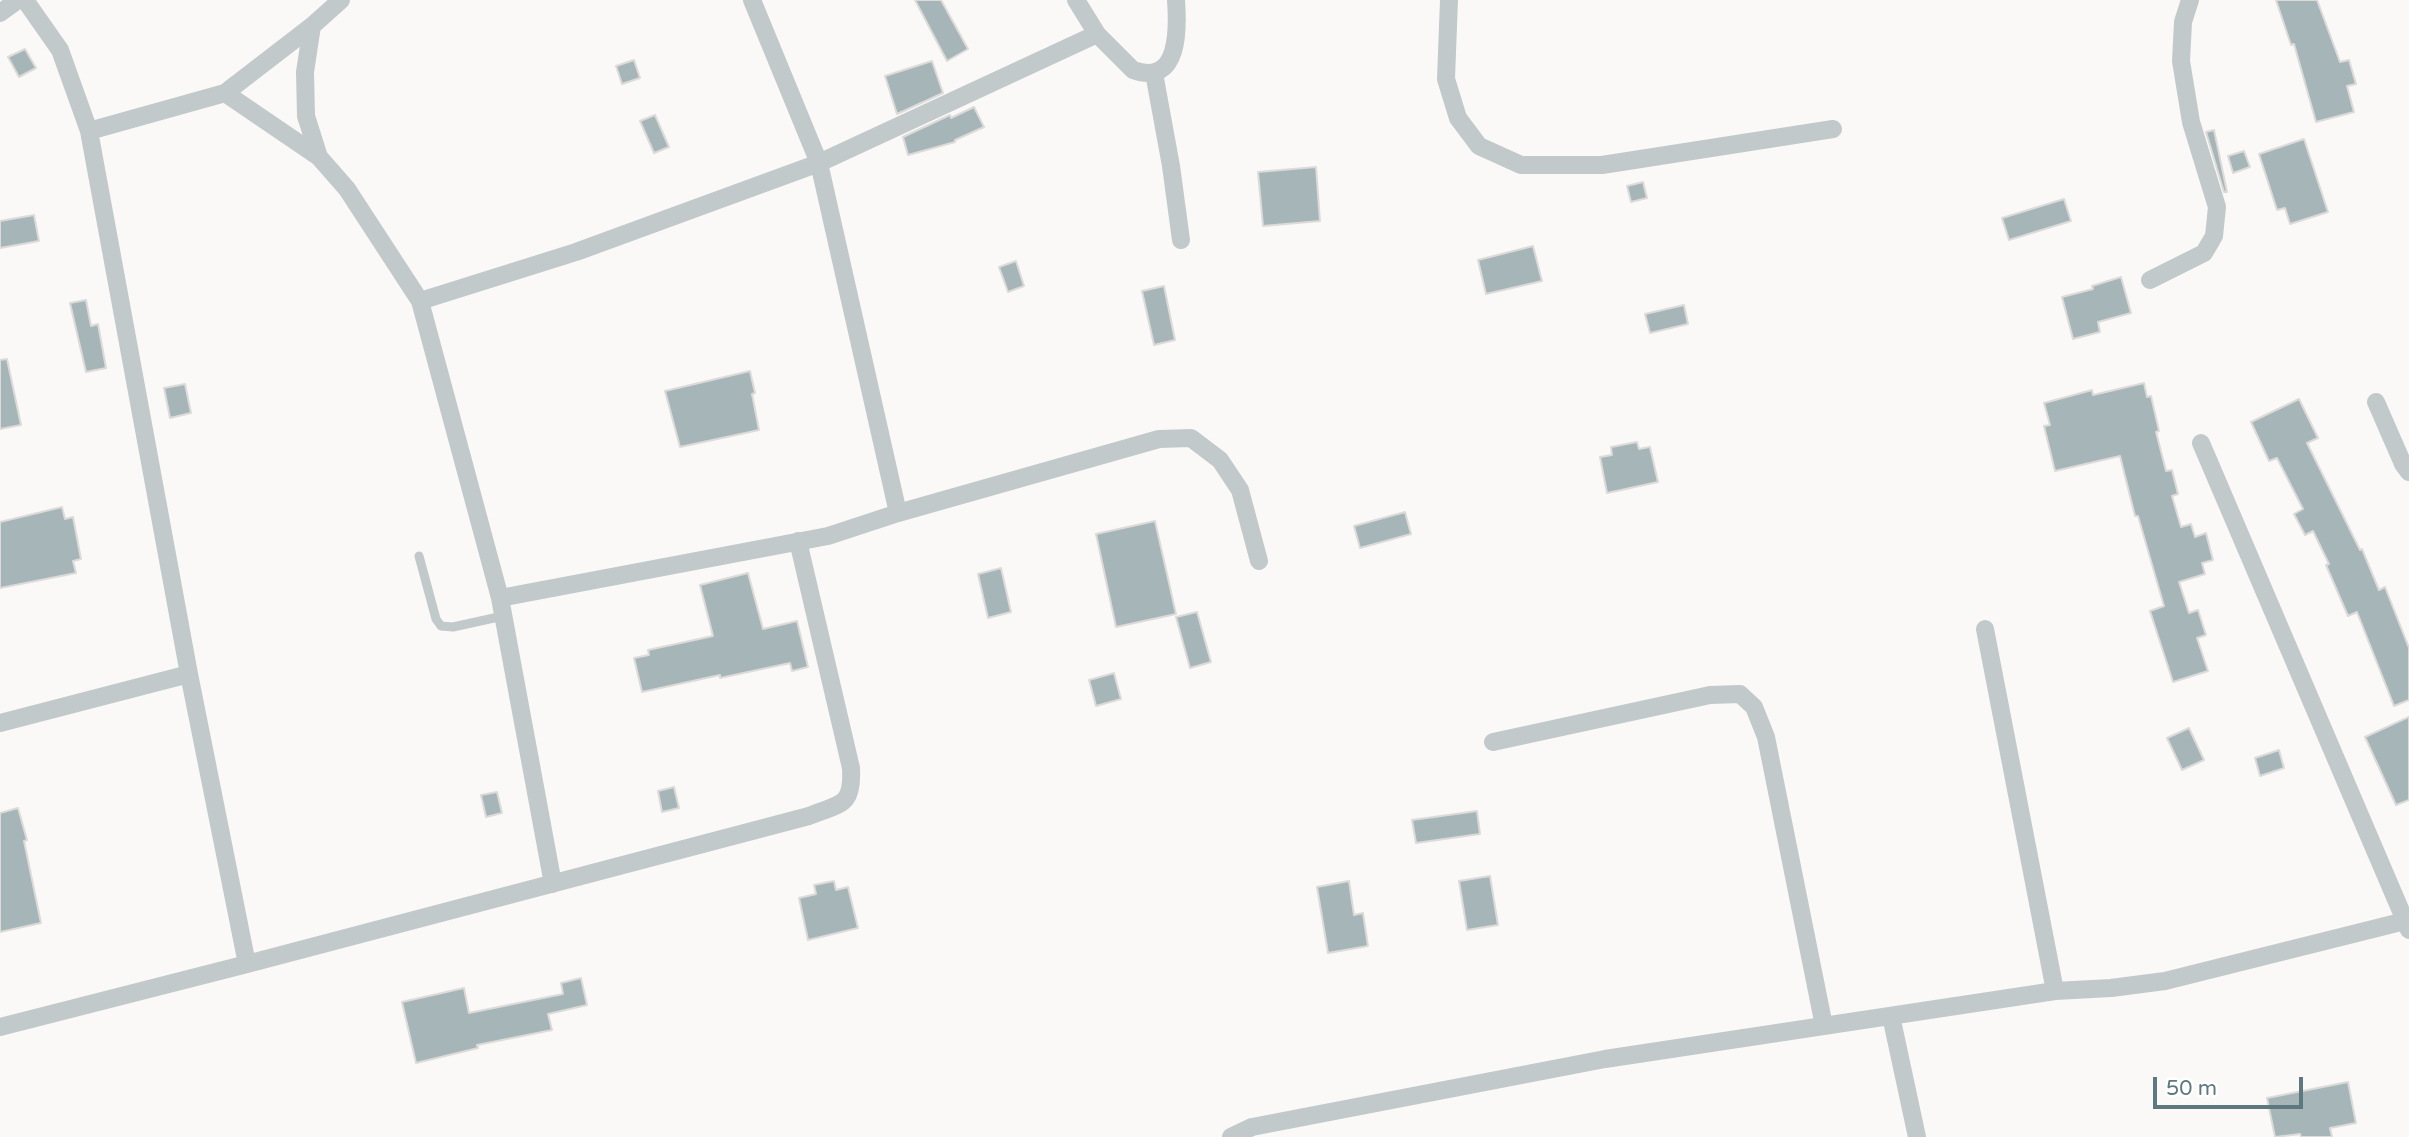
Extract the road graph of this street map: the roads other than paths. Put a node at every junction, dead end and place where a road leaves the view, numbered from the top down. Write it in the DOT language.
graph roads {
  1 [pos="18,0"];
  2 [pos="25,0"];
  3 [pos="341,0"];
  4 [pos="752,0"];
  5 [pos="1076,0"];
  6 [pos="1175,0"];
  7 [pos="1449,0"];
  8 [pos="2190,0"];
  9 [pos="0,13"];
  10 [pos="312,26"];
  11 [pos="1097,34"];
  12 [pos="1154,73"];
  13 [pos="225,93"];
  14 [pos="1833,130"];
  15 [pos="89,131"];
  16 [pos="319,157"];
  17 [pos="818,163"];
  18 [pos="1181,240"];
  19 [pos="2150,280"];
  20 [pos="420,301"];
  21 [pos="2376,402"];
  22 [pos="2201,443"];
  23 [pos="2409,472"];
  24 [pos="898,513"];
  25 [pos="799,541"];
  26 [pos="419,556"];
  27 [pos="1258,561"];
  28 [pos="501,607"];
  29 [pos="1985,629"];
  30 [pos="189,674"];
  31 [pos="0,723"];
  32 [pos="1493,742"];
  33 [pos="553,884"];
  34 [pos="2407,926"];
  35 [pos="247,964"];
  36 [pos="2055,990"];
  37 [pos="1891,1016"];
  38 [pos="1824,1026"];
  39 [pos="0,1027"];
  40 [pos="1231,1137"];
  41 [pos="1917,1137"];
  1 -- 9 [label="street"];
  2 -- 15 [label="street"];
  3 -- 10 [label="street"];
  4 -- 17 [label="street"];
  5 -- 11 [label="street"];
  6 -- 12 [label="street"];
  7 -- 14 [label="street"];
  8 -- 19 [label="street"];
  10 -- 13 [label="street"];
  10 -- 16 [label="street"];
  11 -- 12 [label="street"];
  11 -- 17 [label="street"];
  12 -- 18 [label="street"];
  13 -- 15 [label="street"];
  13 -- 16 [label="street"];
  15 -- 30 [label="street"];
  16 -- 20 [label="street"];
  17 -- 20 [label="street"];
  17 -- 24 [label="street"];
  20 -- 28 [label="street"];
  21 -- 23 [label="street"];
  22 -- 34 [label="street"];
  24 -- 25 [label="street"];
  24 -- 27 [label="street"];
  25 -- 28 [label="street"];
  25 -- 33 [label="street"];
  26 -- 28 [label="lane"];
  28 -- 33 [label="street"];
  29 -- 36 [label="street"];
  30 -- 31 [label="street"];
  30 -- 35 [label="street"];
  32 -- 38 [label="street"];
  33 -- 35 [label="street"];
  34 -- 36 [label="street"];
  35 -- 39 [label="street"];
  36 -- 37 [label="street"];
  37 -- 38 [label="street"];
  37 -- 41 [label="street"];
  38 -- 40 [label="street"];
}
